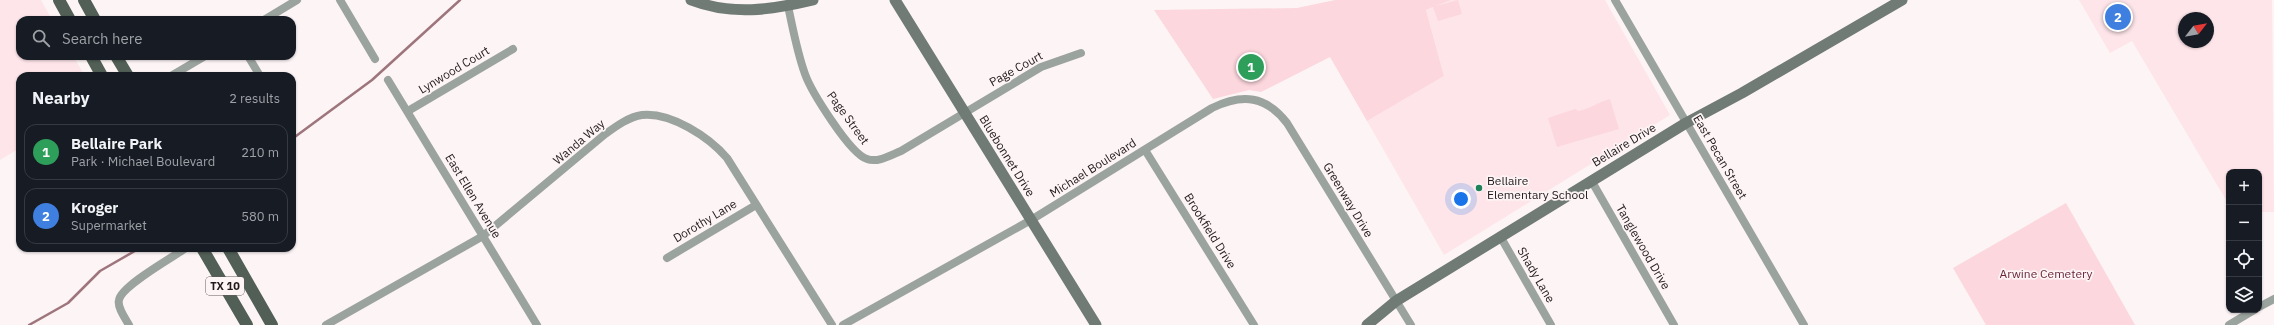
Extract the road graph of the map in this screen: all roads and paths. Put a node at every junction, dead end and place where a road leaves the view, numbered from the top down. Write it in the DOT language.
graph roads {
  1 [pos="59,0"];
  2 [pos="84,0"];
  3 [pos="297,0"];
  4 [pos="340,0"];
  5 [pos="691,0"];
  6 [pos="813,0"];
  7 [pos="895,0"];
  8 [pos="1615,0"];
  9 [pos="1902,0"];
  10 [pos="788,6"];
  11 [pos="68,16"];
  12 [pos="93,16"];
  13 [pos="271,16"];
  14 [pos="513,49"];
  15 [pos="1081,54"];
  16 [pos="376,58"];
  17 [pos="93,60"];
  18 [pos="118,60"];
  19 [pos="198,60"];
  20 [pos="250,60"];
  21 [pos="100,72"];
  22 [pos="126,72"];
  23 [pos="178,72"];
  24 [pos="258,72"];
  25 [pos="388,80"];
  26 [pos="1254,100"];
  27 [pos="408,111"];
  28 [pos="965,112"];
  29 [pos="1686,123"];
  30 [pos="1146,150"];
  31 [pos="1591,180"];
  32 [pos="756,205"];
  33 [pos="1032,220"];
  34 [pos="483,236"];
  35 [pos="1500,236"];
  36 [pos="180,252"];
  37 [pos="204,252"];
  38 [pos="230,252"];
  39 [pos="667,258"];
  40 [pos="2274,298"];
  41 [pos="1396,301"];
  42 [pos="2262,305"];
  43 [pos="2249,313"];
  44 [pos="129,325"];
  45 [pos="247,325"];
  46 [pos="272,325"];
  47 [pos="326,325"];
  48 [pos="537,325"];
  49 [pos="832,325"];
  50 [pos="843,325"];
  51 [pos="1096,325"];
  52 [pos="1254,325"];
  53 [pos="1366,325"];
  54 [pos="1411,325"];
  55 [pos="1551,325"];
  56 [pos="1674,325"];
  57 [pos="1804,325"];
  58 [pos="2229,325"];
  1 -- 11 [label="main road"];
  2 -- 12 [label="main road"];
  3 -- 13 [label="street"];
  4 -- 16 [label="street"];
  5 -- 10 [label="street"];
  6 -- 10 [label="street"];
  7 -- 28 [label="street, Bluebonnet Drive"];
  8 -- 29 [label="street, East Pecan Street"];
  9 -- 29 [label="street, Bellaire Drive"];
  10 -- 28 [label="street, Page Street"];
  14 -- 27 [label="street, Lynwood Court"];
  15 -- 28 [label="street, Page Court"];
  17 -- 21 [label="main road"];
  18 -- 22 [label="main road"];
  19 -- 23 [label="street"];
  20 -- 24 [label="street"];
  25 -- 27 [label="street, East Ellen Avenue"];
  26 -- 30 [label="street, Michael Boulevard"];
  26 -- 41 [label="street, Greenway Drive"];
  27 -- 34 [label="street, East Ellen Avenue"];
  28 -- 33 [label="street, Bluebonnet Drive"];
  29 -- 31 [label="street, Bellaire Drive"];
  29 -- 57 [label="street, East Pecan Street"];
  30 -- 33 [label="street, Michael Boulevard"];
  30 -- 52 [label="street, Brookfield Drive"];
  31 -- 35 [label="street, Bellaire Drive"];
  31 -- 56 [label="street, Tanglewood Drive"];
  32 -- 34 [label="street, Wanda Way"];
  32 -- 39 [label="street, Dorothy Lane"];
  32 -- 49 [label="street, Wanda Way"];
  33 -- 50 [label="street, Michael Boulevard"];
  33 -- 51 [label="street, Bluebonnet Drive"];
  34 -- 47 [label="street, Wanda Way"];
  34 -- 48 [label="street, East Ellen Avenue"];
  35 -- 41 [label="street, Bellaire Drive"];
  35 -- 55 [label="street, Shady Lane"];
  36 -- 44 [label="street"];
  37 -- 45 [label="main road, TX 10"];
  38 -- 46 [label="main road, TX 10"];
  40 -- 42 [label="street"];
  41 -- 53 [label="street, Bellaire Drive"];
  41 -- 54 [label="street, Greenway Drive"];
  43 -- 58 [label="street"];
}
